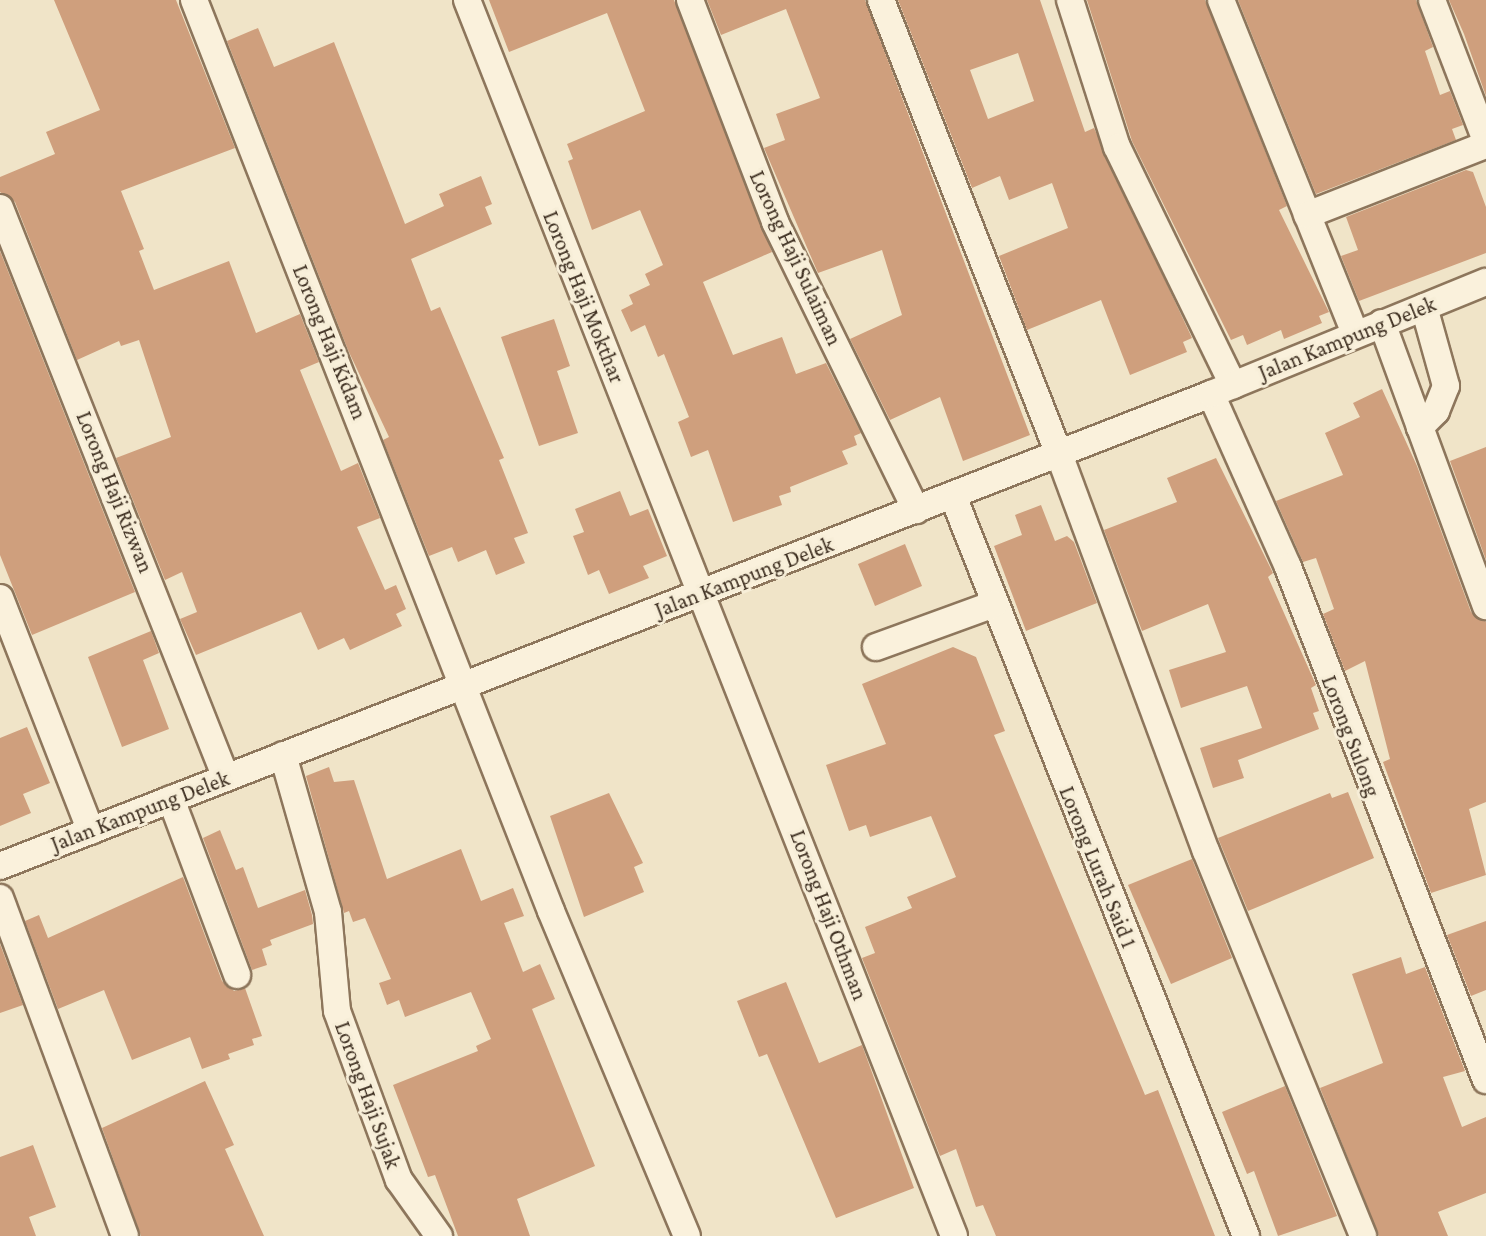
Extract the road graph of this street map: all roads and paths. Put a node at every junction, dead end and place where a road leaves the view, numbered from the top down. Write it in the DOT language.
graph roads {
  1 [pos="194,0"];
  2 [pos="467,0"];
  3 [pos="690,0"];
  4 [pos="881,0"];
  5 [pos="1070,0"];
  6 [pos="1221,0"];
  7 [pos="1432,0"];
  8 [pos="1486,143"];
  9 [pos="0,208"];
  10 [pos="1307,215"];
  11 [pos="1486,282"];
  12 [pos="1424,307"];
  13 [pos="1382,323"];
  14 [pos="1355,334"];
  15 [pos="1222,390"];
  16 [pos="1420,427"];
  17 [pos="1059,454"];
  18 [pos="953,496"];
  19 [pos="916,510"];
  20 [pos="703,593"];
  21 [pos="0,598"];
  22 [pos="994,604"];
  23 [pos="1486,606"];
  24 [pos="876,647"];
  25 [pos="466,684"];
  26 [pos="283,755"];
  27 [pos="226,778"];
  28 [pos="171,799"];
  29 [pos="91,831"];
  30 [pos="0,866"];
  31 [pos="0,898"];
  32 [pos="237,975"];
  33 [pos="1486,1080"];
  34 [pos="125,1236"];
  35 [pos="439,1236"];
  36 [pos="687,1236"];
  37 [pos="954,1236"];
  38 [pos="1246,1236"];
  39 [pos="1363,1236"];
  1 -- 25 [label="street, Lorong Haji Kidam"];
  2 -- 20 [label="street, Lorong Haji Mokthar"];
  3 -- 19 [label="street, Lorong Haji Sulaiman"];
  4 -- 17 [label="street"];
  5 -- 15 [label="street, Lorong Sulong"];
  6 -- 10 [label="street"];
  7 -- 8 [label="street"];
  8 -- 10 [label="street"];
  9 -- 27 [label="street, Lorong Haji Rizwan"];
  10 -- 14 [label="street"];
  11 -- 12 [label="street, Jalan Kampung Delek"];
  12 -- 13 [label="street, Jalan Kampung Delek"];
  12 -- 16 [label="street"];
  13 -- 14 [label="street, Jalan Kampung Delek"];
  13 -- 16 [label="street"];
  14 -- 15 [label="street, Jalan Kampung Delek"];
  15 -- 17 [label="street, Jalan Kampung Delek"];
  15 -- 33 [label="street, Lorong Sulong"];
  16 -- 23 [label="street"];
  17 -- 18 [label="street, Jalan Kampung Delek"];
  17 -- 39 [label="street"];
  18 -- 19 [label="street, Jalan Kampung Delek"];
  18 -- 22 [label="street, Lorong Lurah Said 1"];
  19 -- 20 [label="street, Jalan Kampung Delek"];
  20 -- 25 [label="street, Jalan Kampung Delek"];
  20 -- 37 [label="street, Lorong Haji Othman"];
  21 -- 29 [label="street"];
  22 -- 24 [label="street"];
  22 -- 38 [label="street, Lorong Lurah Said 1"];
  25 -- 26 [label="street, Jalan Kampung Delek"];
  25 -- 36 [label="street, Lorong Haji Kidam"];
  26 -- 27 [label="street, Jalan Kampung Delek"];
  26 -- 35 [label="street, Lorong Haji Sujak"];
  27 -- 28 [label="street, Jalan Kampung Delek"];
  28 -- 29 [label="street, Jalan Kampung Delek"];
  28 -- 32 [label="street"];
  29 -- 30 [label="street, Jalan Kampung Delek"];
  31 -- 34 [label="street"];
}
